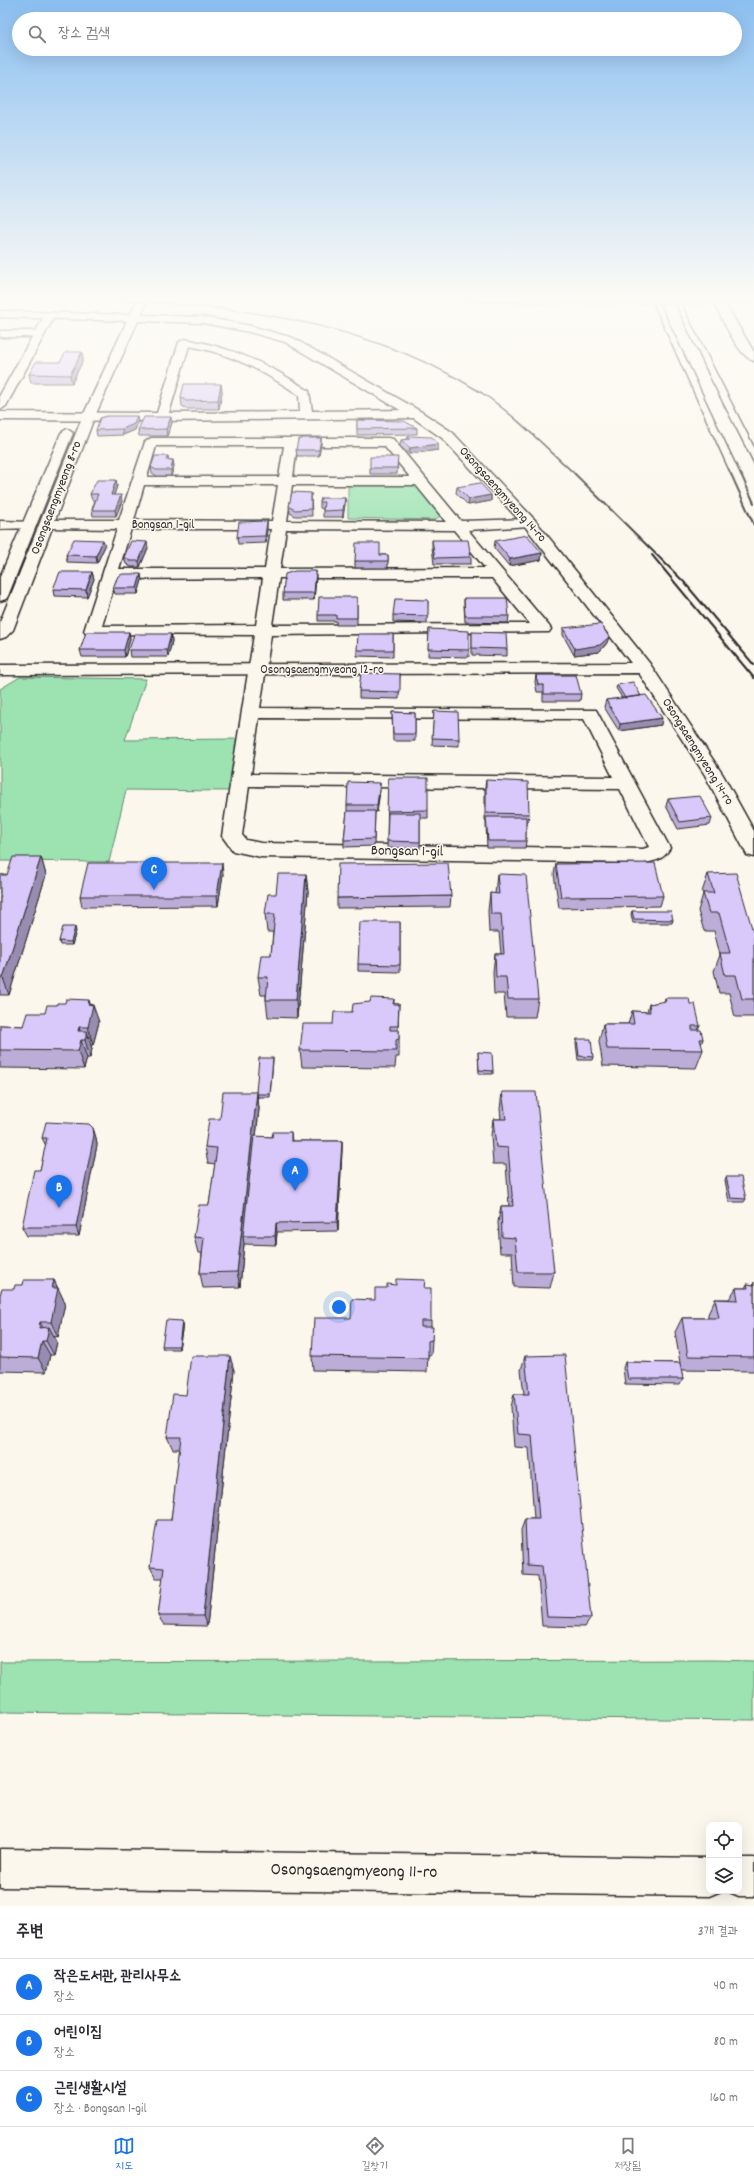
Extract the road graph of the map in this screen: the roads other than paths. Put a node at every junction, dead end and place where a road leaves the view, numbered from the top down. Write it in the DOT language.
graph roads {
  1 [pos="11,386"];
  2 [pos="89,386"];
  3 [pos="100,386"];
  4 [pos="171,386"];
  5 [pos="293,386"];
  6 [pos="368,386"];
  7 [pos="87,389"];
  8 [pos="80,403"];
  9 [pos="0,406"];
  10 [pos="416,414"];
  11 [pos="0,416"];
  12 [pos="306,416"];
  13 [pos="162,417"];
  14 [pos="73,418"];
  15 [pos="88,418"];
  16 [pos="291,443"];
  17 [pos="286,480"];
  18 [pos="139,481"];
  19 [pos="420,481"];
  20 [pos="529,522"];
  21 [pos="48,524"];
  22 [pos="126,524"];
  23 [pos="0,525"];
  24 [pos="28,525"];
  25 [pos="279,525"];
  26 [pos="457,526"];
  27 [pos="272,573"];
  28 [pos="496,573"];
  29 [pos="110,574"];
  30 [pos="0,596"];
  31 [pos="264,629"];
  32 [pos="0,634"];
  33 [pos="644,668"];
  34 [pos="0,670"];
  35 [pos="257,670"];
  36 [pos="251,713"];
  37 [pos="241,780"];
  38 [pos="625,783"];
  39 [pos="754,850"];
  40 [pos="0,1868"];
  41 [pos="706,1877"];
  42 [pos="742,1877"];
  43 [pos="754,1877"];
  1 -- 9 [label="street"];
  2 -- 7 [label="street"];
  3 -- 15 [label="street, Osongsaengmyeong 8-ro"];
  4 -- 13 [label="street"];
  5 -- 12 [label="street"];
  6 -- 10 [label="street, Osongsaengmyeong 14-ro"];
  8 -- 14 [label="street, Osongsaengmyeong 8-ro"];
  10 -- 12 [label="street"];
  10 -- 20 [label="street, Osongsaengmyeong 14-ro"];
  11 -- 14 [label="street"];
  12 -- 13 [label="street"];
  13 -- 15 [label="street"];
  14 -- 15 [label="street"];
  14 -- 24 [label="street, Osongsaengmyeong 8-ro"];
  15 -- 21 [label="street, Osongsaengmyeong 8-ro"];
  16 -- 17 [label="street, Bongsan 1-gil"];
  16 -- 18 [label="street"];
  16 -- 19 [label="street"];
  17 -- 18 [label="street"];
  17 -- 19 [label="street"];
  17 -- 25 [label="street, Bongsan 1-gil"];
  18 -- 22 [label="street"];
  19 -- 26 [label="street"];
  20 -- 26 [label="street, Bongsan 1-gil"];
  20 -- 33 [label="street, Osongsaengmyeong 14-ro"];
  21 -- 22 [label="street, Bongsan 1-gil"];
  21 -- 32 [label="street, Osongsaengmyeong 8-ro"];
  22 -- 25 [label="street, Bongsan 1-gil"];
  22 -- 29 [label="street"];
  23 -- 24 [label="street"];
  24 -- 30 [label="street, Osongsaengmyeong 8-ro"];
  25 -- 26 [label="street, Bongsan 1-gil"];
  25 -- 27 [label="street, Bongsan 1-gil"];
  26 -- 28 [label="street"];
  27 -- 28 [label="street"];
  27 -- 29 [label="street"];
  27 -- 31 [label="street, Bongsan 1-gil"];
  28 -- 31 [label="street"];
  29 -- 31 [label="street"];
  31 -- 35 [label="street, Bongsan 1-gil"];
  33 -- 35 [label="street, Osongsaengmyeong 12-ro"];
  33 -- 39 [label="street, Osongsaengmyeong 14-ro"];
  34 -- 35 [label="street, Osongsaengmyeong 12-ro"];
  35 -- 36 [label="street, Bongsan 1-gil"];
  36 -- 37 [label="street, Bongsan 1-gil"];
  36 -- 38 [label="street"];
  37 -- 38 [label="street"];
  37 -- 38 [label="street, Bongsan 1-gil"];
  40 -- 41 [label="street, Osongsaengmyeong 11-ro"];
  42 -- 43 [label="street"];
}
